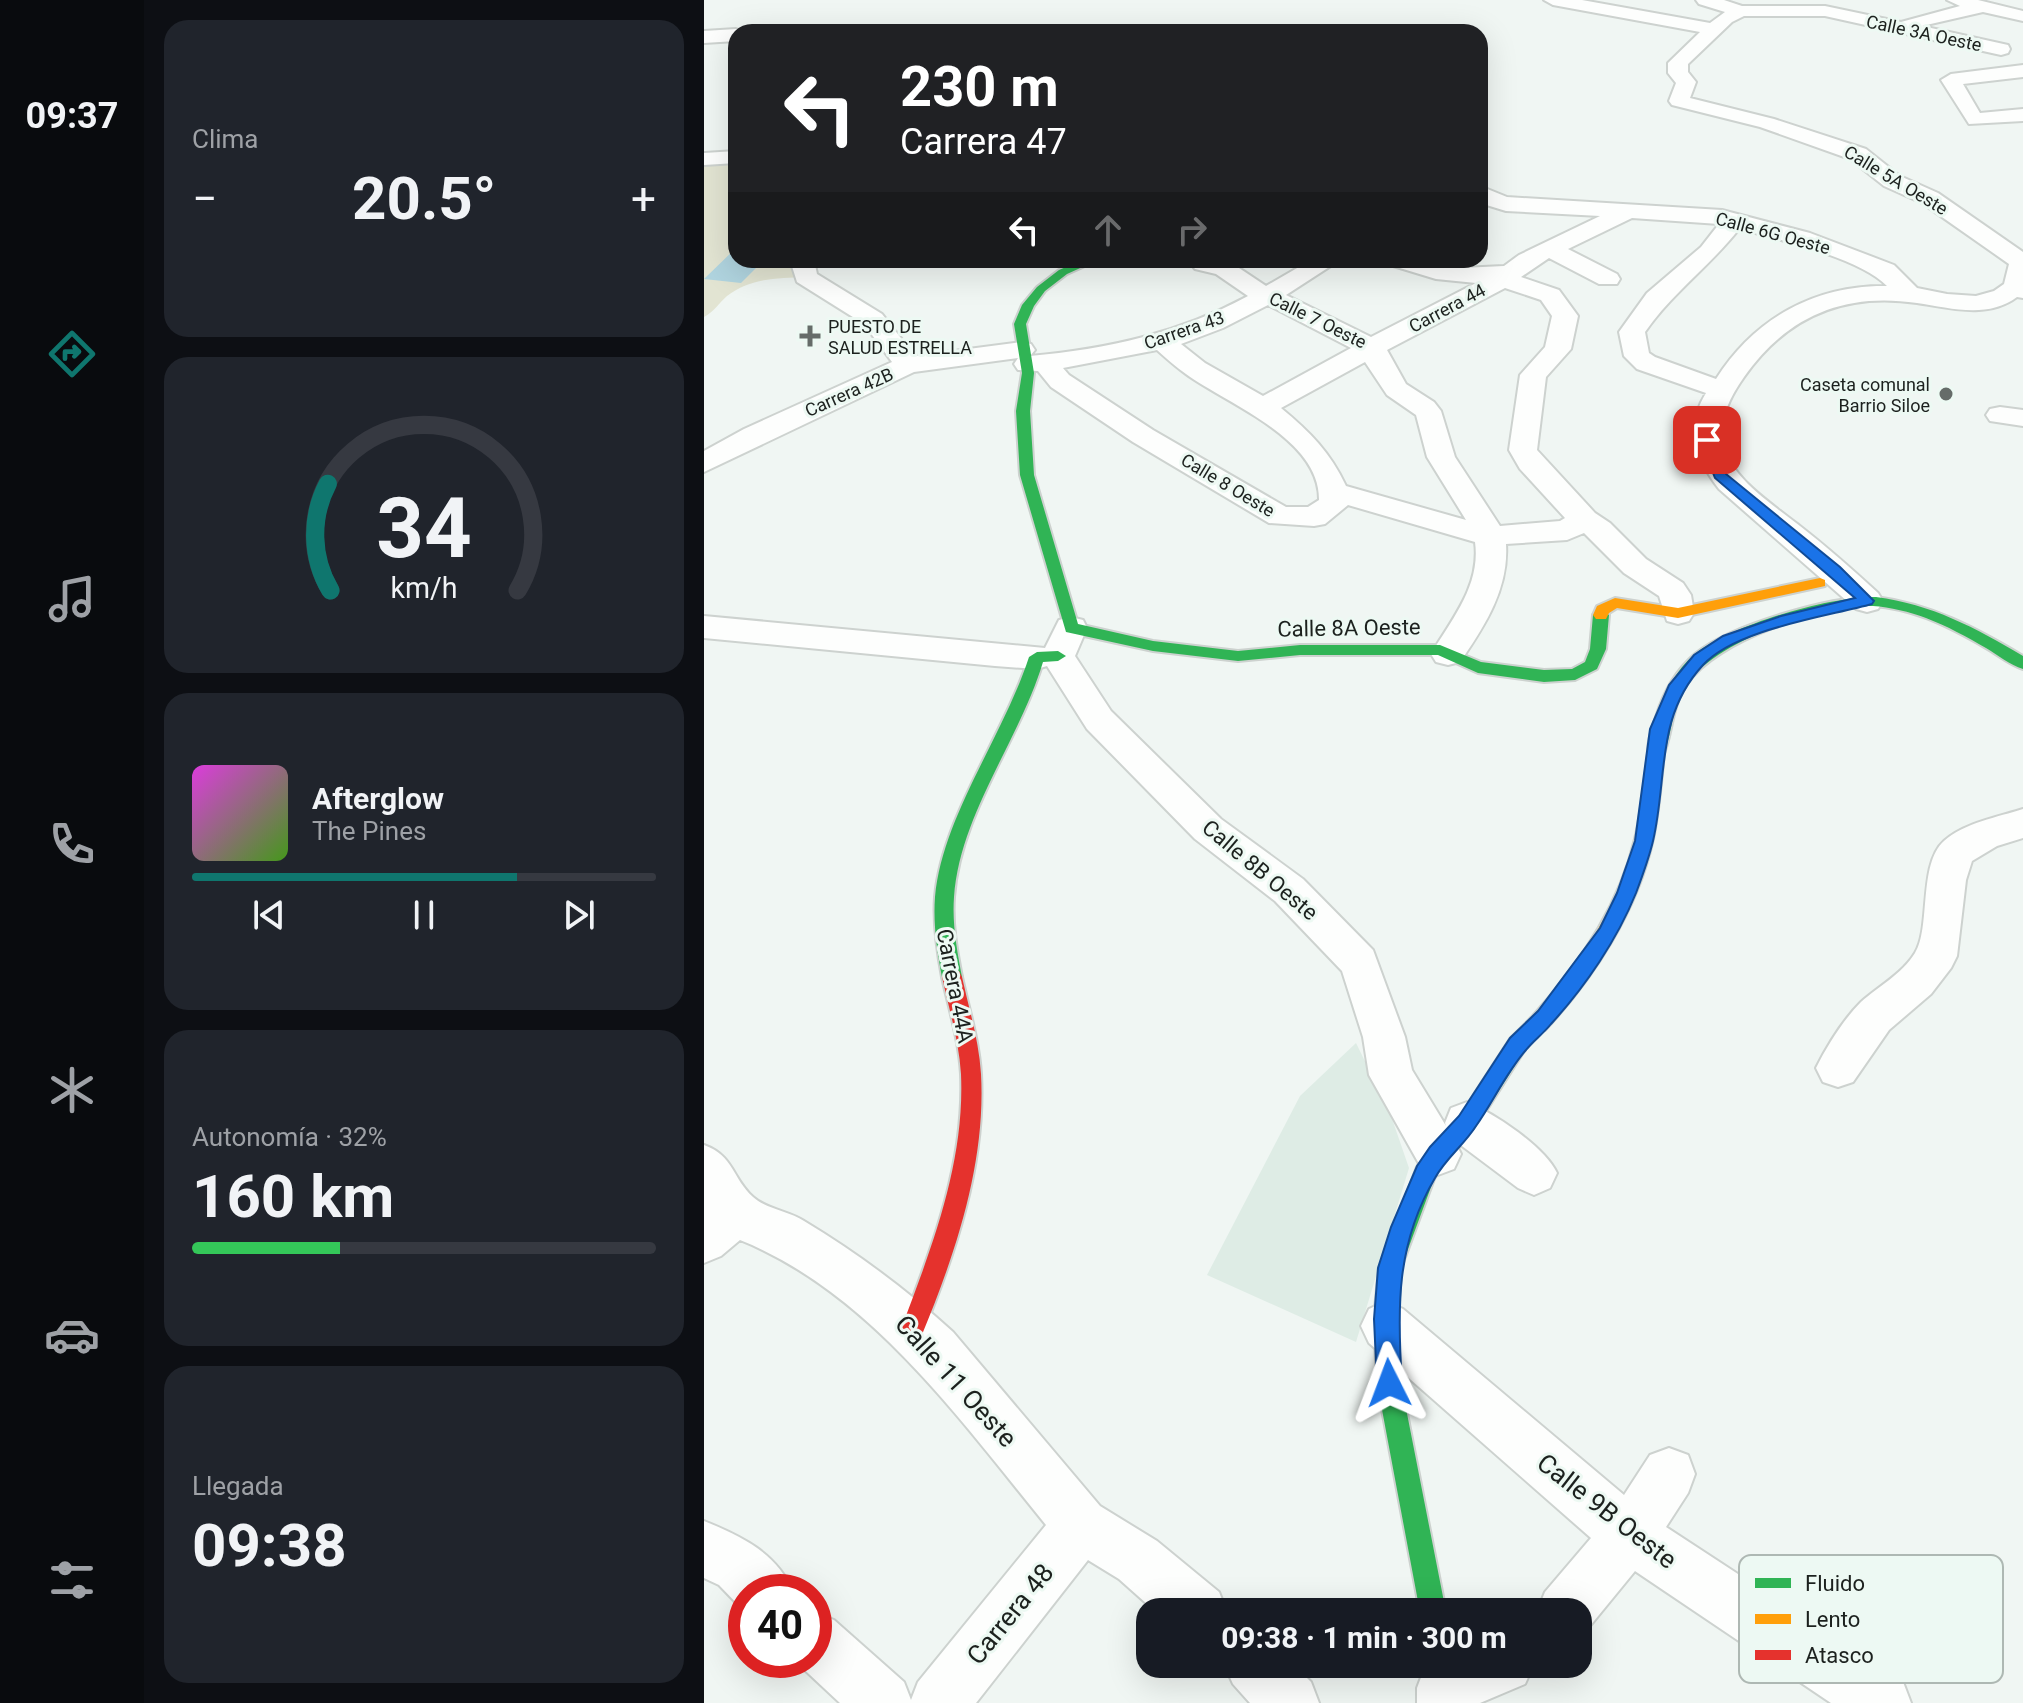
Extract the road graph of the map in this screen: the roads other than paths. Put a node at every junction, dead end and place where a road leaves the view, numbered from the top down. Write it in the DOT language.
graph roads {
  1 [pos="1553,0"];
  2 [pos="1705,0"];
  3 [pos="1828,0"];
  4 [pos="1954,0"];
  5 [pos="1980,7"];
  6 [pos="1741,11"];
  7 [pos="1844,15"];
  8 [pos="2023,16"];
  9 [pos="1936,27"];
  10 [pos="1713,29"];
  11 [pos="728,36"];
  12 [pos="704,37"];
  13 [pos="2001,49"];
  14 [pos="2023,71"];
  15 [pos="2002,73"];
  16 [pos="2023,85"];
  17 [pos="2023,115"];
  18 [pos="704,141"];
  19 [pos="728,143"];
  20 [pos="728,158"];
  21 [pos="704,159"];
  22 [pos="1488,198"];
  23 [pos="1631,211"];
  24 [pos="1734,220"];
  25 [pos="1551,250"];
  26 [pos="811,268"];
  27 [pos="1073,268"];
  28 [pos="1220,268"];
  29 [pos="1314,268"];
  30 [pos="1424,268"];
  31 [pos="1507,275"];
  32 [pos="1608,279"];
  33 [pos="2019,289"];
  34 [pos="1267,295"];
  35 [pos="1910,295"];
  36 [pos="1958,304"];
  37 [pos="2012,317"];
  38 [pos="1160,340"];
  39 [pos="1373,348"];
  40 [pos="1031,359"];
  41 [pos="908,365"];
  42 [pos="1720,389"];
  43 [pos="1263,407"];
  44 [pos="704,463"];
  45 [pos="1334,492"];
  46 [pos="1594,526"];
  47 [pos="1484,529"];
  48 [pos="1858,602"];
  49 [pos="1678,613"];
  50 [pos="704,627"];
  51 [pos="1056,647"];
  52 [pos="1448,654"];
  53 [pos="2023,663"];
  54 [pos="2023,823"];
  55 [pos="1838,1068"];
  56 [pos="1452,1139"];
  57 [pos="704,1166"];
  58 [pos="1534,1173"];
  59 [pos="720,1227"];
  60 [pos="1386,1326"];
  61 [pos="913,1329"];
  62 [pos="1669,1474"];
  63 [pos="1081,1525"];
  64 [pos="1629,1535"];
  65 [pos="704,1548"];
  66 [pos="746,1574"];
  67 [pos="1183,1598"];
  68 [pos="1430,1598"];
  69 [pos="1577,1598"];
  70 [pos="1739,1608"];
  71 [pos="832,1656"];
  72 [pos="1266,1678"];
  73 [pos="1464,1678"];
  74 [pos="1852,1683"];
  75 [pos="1444,1685"];
  76 [pos="883,1703"];
  77 [pos="939,1703"];
  78 [pos="1290,1703"];
  79 [pos="1882,1703"];
  1 -- 10 [label="street"];
  2 -- 6 [label="street, Calle 3A Oeste"];
  3 -- 7 [label="street"];
  4 -- 5 [label="street"];
  5 -- 8 [label="street"];
  5 -- 9 [label="street"];
  6 -- 7 [label="street, Calle 3A Oeste"];
  6 -- 10 [label="street"];
  7 -- 9 [label="street, Calle 3A Oeste"];
  9 -- 13 [label="street, Calle 3A Oeste"];
  10 -- 33 [label="street, Calle 5A Oeste"];
  11 -- 12 [label="street"];
  14 -- 15 [label="street"];
  15 -- 16 [label="street"];
  15 -- 17 [label="street"];
  18 -- 19 [label="street"];
  20 -- 21 [label="street"];
  22 -- 23 [label="street, Calle 6G Oeste"];
  23 -- 24 [label="street, Calle 6G Oeste"];
  23 -- 25 [label="street, Carrera 44"];
  24 -- 35 [label="street, Calle 6G Oeste"];
  24 -- 42 [label="street"];
  25 -- 31 [label="street, Carrera 44"];
  25 -- 32 [label="street"];
  26 -- 41 [label="street"];
  27 -- 40 [label="street"];
  28 -- 34 [label="street, Calle 7 Oeste"];
  29 -- 34 [label="street, Carrera 43"];
  30 -- 31 [label="street"];
  31 -- 39 [label="street, Carrera 44"];
  31 -- 46 [label="street"];
  33 -- 36 [label="street"];
  34 -- 38 [label="street, Carrera 43"];
  34 -- 39 [label="street, Calle 7 Oeste"];
  35 -- 36 [label="street"];
  35 -- 42 [label="street"];
  36 -- 37 [label="street"];
  38 -- 40 [label="street, Carrera 43"];
  38 -- 43 [label="street"];
  39 -- 43 [label="street, Carrera 44"];
  39 -- 47 [label="street, Calle 7 Oeste"];
  40 -- 41 [label="street, Carrera 42B"];
  40 -- 45 [label="street, Calle 8 Oeste"];
  40 -- 51 [label="street"];
  41 -- 44 [label="street, Carrera 42B"];
  42 -- 48 [label="street"];
  43 -- 45 [label="street"];
  45 -- 47 [label="street"];
  46 -- 47 [label="street"];
  46 -- 49 [label="street"];
  47 -- 52 [label="street"];
  48 -- 49 [label="street, Calle 8A Oeste"];
  48 -- 53 [label="street"];
  48 -- 56 [label="street"];
  49 -- 52 [label="street, Calle 8A Oeste"];
  50 -- 51 [label="street"];
  51 -- 52 [label="street, Calle 8A Oeste"];
  51 -- 56 [label="street, Calle 8B Oeste"];
  51 -- 61 [label="street, Carrera 44A"];
  54 -- 55 [label="street"];
  56 -- 58 [label="street"];
  56 -- 60 [label="street"];
  57 -- 59 [label="street, Calle 11 Oeste"];
  59 -- 61 [label="street, Calle 11 Oeste"];
  60 -- 64 [label="street, Calle 9B Oeste"];
  60 -- 68 [label="street"];
  61 -- 63 [label="street, Calle 11 Oeste"];
  62 -- 64 [label="street"];
  63 -- 67 [label="street, Calle 11 Oeste"];
  63 -- 77 [label="street, Carrera 48"];
  64 -- 69 [label="street"];
  64 -- 70 [label="street, Calle 9B Oeste"];
  65 -- 66 [label="street"];
  71 -- 76 [label="street"];
  72 -- 78 [label="street"];
  73 -- 75 [label="street"];
  74 -- 79 [label="street, Calle 9B Oeste"];
}
